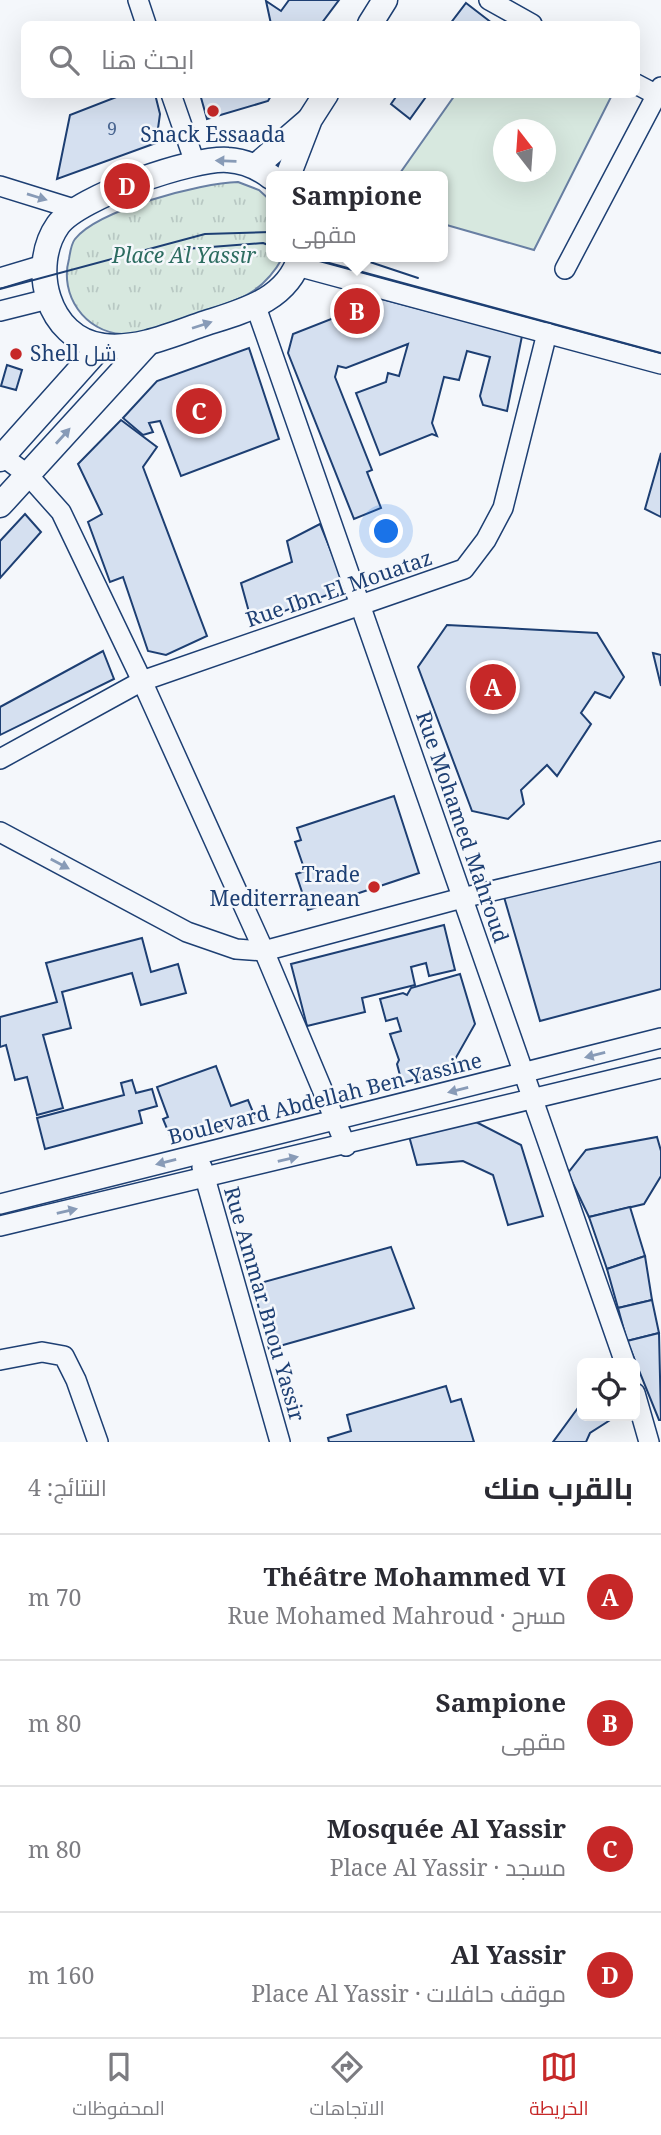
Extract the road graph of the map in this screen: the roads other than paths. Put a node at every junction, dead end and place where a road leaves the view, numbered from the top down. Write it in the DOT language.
graph roads {
  1 [pos="138,0"];
  2 [pos="385,0"];
  3 [pos="489,0"];
  4 [pos="145,21"];
  5 [pos="372,21"];
  6 [pos="527,21"];
  7 [pos="640,85"];
  8 [pos="659,91"];
  9 [pos="172,98"];
  10 [pos="323,98"];
  11 [pos="310,119"];
  12 [pos="195,163"];
  13 [pos="263,171"];
  14 [pos="290,171"];
  15 [pos="0,186"];
  16 [pos="74,209"];
  17 [pos="298,262"];
  18 [pos="302,262"];
  19 [pos="43,265"];
  20 [pos="565,269"];
  21 [pos="0,278"];
  22 [pos="48,299"];
  23 [pos="256,307"];
  24 [pos="0,311"];
  25 [pos="547,333"];
  26 [pos="148,343"];
  27 [pos="100,346"];
  28 [pos="661,364"];
  29 [pos="1,457"];
  30 [pos="28,475"];
  31 [pos="0,505"];
  32 [pos="360,607"];
  33 [pos="142,681"];
  34 [pos="0,759"];
  35 [pos="0,832"];
  36 [pos="661,851"];
  37 [pos="463,898"];
  38 [pos="264,951"];
  39 [pos="661,1038"];
  40 [pos="661,1068"];
  41 [pos="524,1072"];
  42 [pos="534,1100"];
  43 [pos="337,1121"];
  44 [pos="346,1146"];
  45 [pos="198,1154"];
  46 [pos="205,1179"];
  47 [pos="0,1204"];
  48 [pos="0,1226"];
  49 [pos="623,1358"];
  50 [pos="0,1360"];
  51 [pos="640,1409"];
  52 [pos="648,1434"];
  53 [pos="98,1442"];
  54 [pos="279,1442"];
  1 -- 4 [label="street"];
  2 -- 5 [label="main road"];
  3 -- 6 [label="street"];
  7 -- 8 [label="street"];
  8 -- 20 [label="street"];
  9 -- 12 [label="street"];
  10 -- 11 [label="main road"];
  11 -- 13 [label="main road"];
  11 -- 14 [label="main road"];
  13 -- 12 [label="main road, one-way"];
  12 -- 16 [label="main road"];
  15 -- 16 [label="street, one-way"];
  16 -- 19 [label="main road"];
  17 -- 23 [label="main road"];
  18 -- 25 [label="street"];
  19 -- 21 [label="street"];
  19 -- 22 [label="main road"];
  22 -- 24 [label="street"];
  22 -- 27 [label="main road"];
  26 -- 23 [label="main road, one-way"];
  23 -- 32 [label="street, Rue Mohamed Mahroud"];
  25 -- 28 [label="street"];
  25 -- 32 [label="street, Rue Ibn El Mouataz"];
  26 -- 27 [label="main road"];
  30 -- 26 [label="main road, one-way"];
  27 -- 29 [label="main road"];
  29 -- 30 [label="street"];
  30 -- 31 [label="main road"];
  30 -- 33 [label="street"];
  32 -- 33 [label="street, Rue Ibn El Mouataz"];
  32 -- 37 [label="street, Rue Mohamed Mahroud"];
  33 -- 34 [label="street, Rue Ibn El Mouataz"];
  33 -- 38 [label="street"];
  35 -- 38 [label="street, one-way"];
  36 -- 37 [label="street"];
  37 -- 38 [label="street"];
  37 -- 41 [label="street, Rue Mohamed Mahroud"];
  38 -- 43 [label="street"];
  39 -- 41 [label="street, Boulevard Abdellah Ben Yassine, one-way"];
  40 -- 42 [label="street"];
  41 -- 42 [label="street, Rue Mohamed Mahroud"];
  41 -- 43 [label="street, Boulevard Abdellah Ben Yassine, one-way"];
  42 -- 44 [label="street"];
  42 -- 49 [label="street, Rue Mohamed Mahroud"];
  43 -- 44 [label="street"];
  43 -- 45 [label="street, Boulevard Abdellah Ben Yassine"];
  46 -- 44 [label="street, one-way"];
  45 -- 46 [label="street, Rue Ammar Bnou Yassir"];
  45 -- 47 [label="street, Boulevard Abdellah Ben Yassine, one-way"];
  48 -- 46 [label="street, one-way"];
  46 -- 54 [label="street, Rue Ammar Bnou Yassir"];
  50 -- 53 [label="street"];
  51 -- 52 [label="street"];
}
